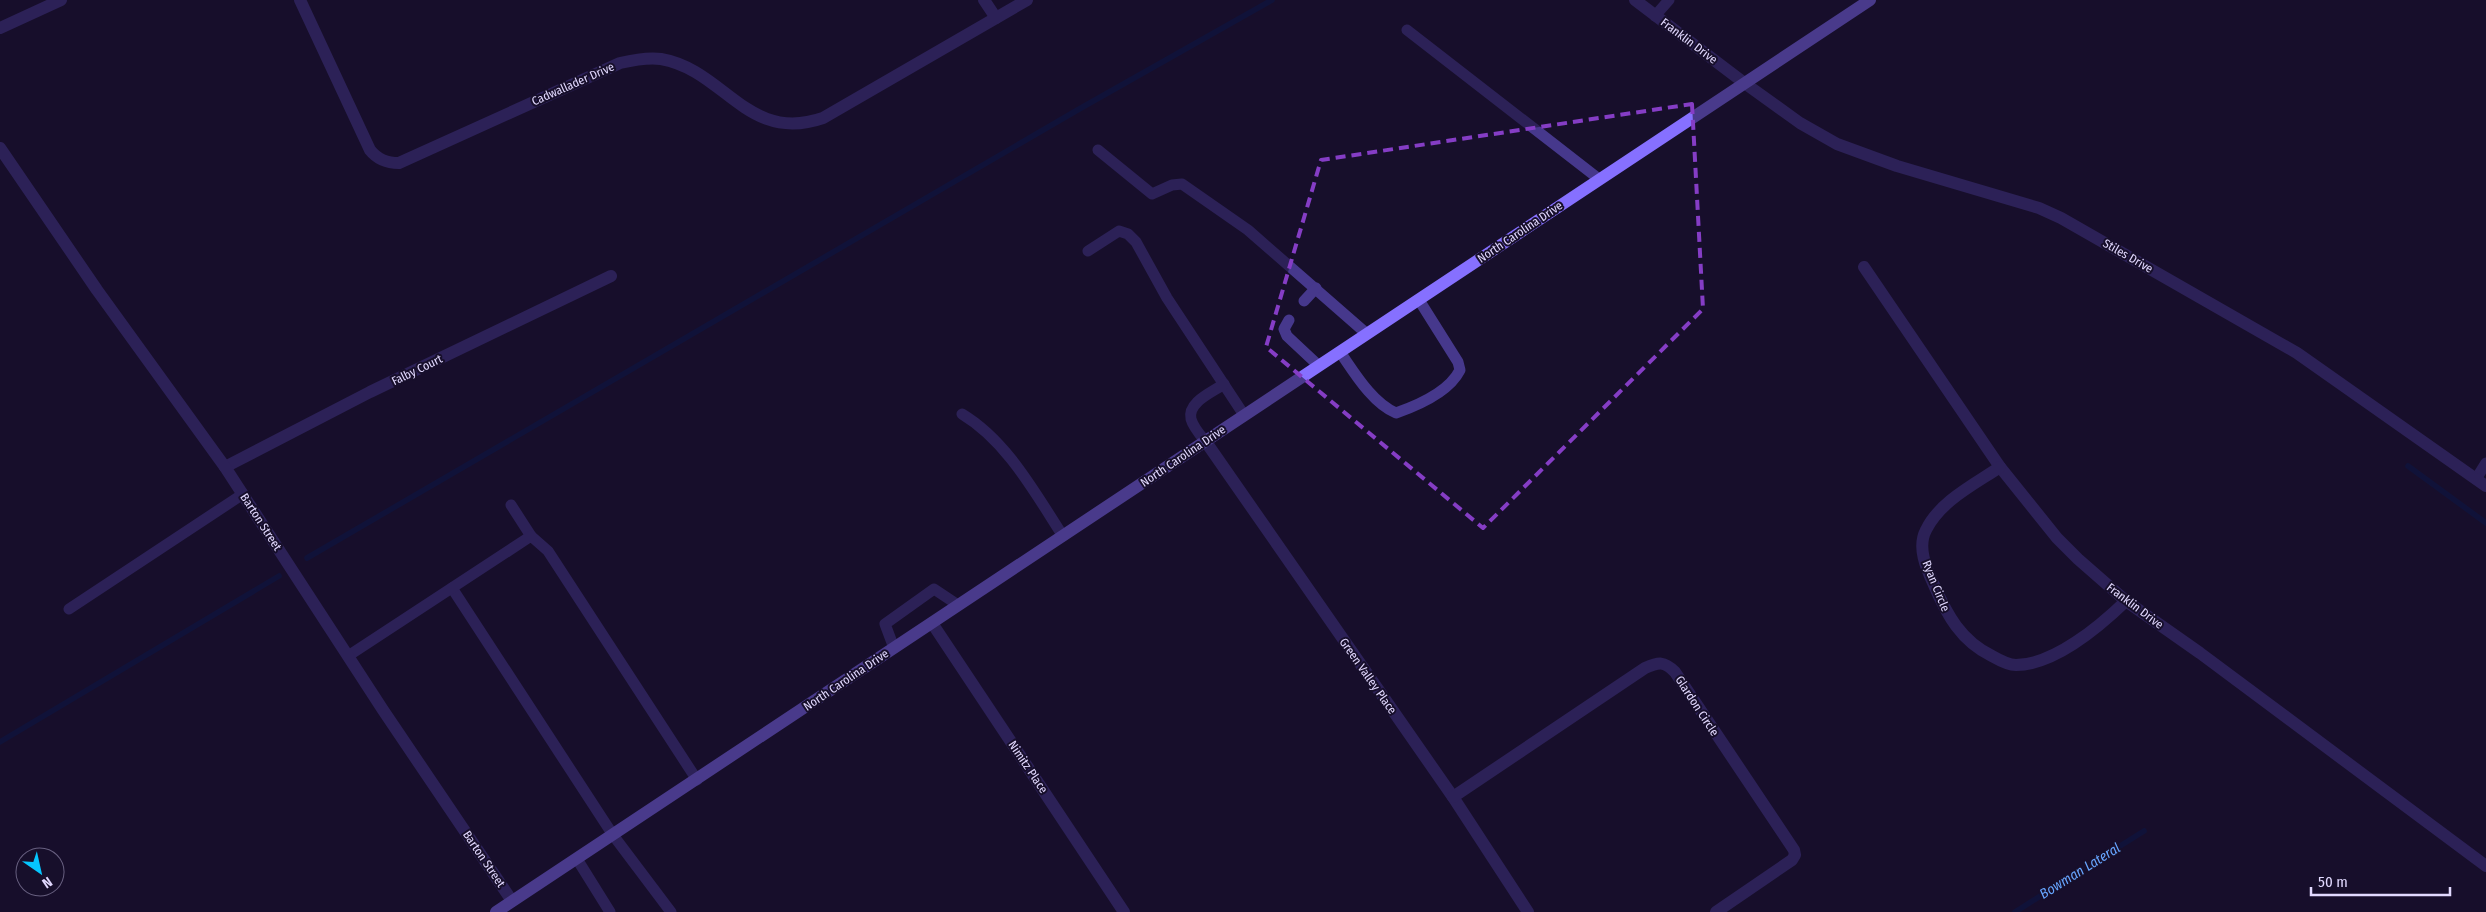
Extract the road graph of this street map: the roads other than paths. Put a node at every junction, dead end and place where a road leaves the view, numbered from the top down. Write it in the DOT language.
graph roads {
  1 [pos="61,0"];
  2 [pos="300,0"];
  3 [pos="984,0"];
  4 [pos="1027,0"];
  5 [pos="1635,0"];
  6 [pos="1669,0"];
  7 [pos="1870,0"];
  8 [pos="1655,16"];
  9 [pos="996,18"];
  10 [pos="0,28"];
  11 [pos="1407,30"];
  12 [pos="1743,82"];
  13 [pos="0,148"];
  14 [pos="1098,150"];
  15 [pos="1599,179"];
  16 [pos="1088,251"];
  17 [pos="1864,267"];
  18 [pos="611,276"];
  19 [pos="1316,288"];
  20 [pos="1419,300"];
  21 [pos="1304,301"];
  22 [pos="1289,320"];
  23 [pos="1367,334"];
  24 [pos="1340,352"];
  25 [pos="1318,366"];
  26 [pos="1224,384"];
  27 [pos="962,414"];
  28 [pos="1244,415"];
  29 [pos="1206,442"];
  30 [pos="2486,464"];
  31 [pos="225,467"];
  32 [pos="2000,467"];
  33 [pos="2481,482"];
  34 [pos="243,494"];
  35 [pos="511,505"];
  36 [pos="531,536"];
  37 [pos="1063,536"];
  38 [pos="452,588"];
  39 [pos="2126,601"];
  40 [pos="958,606"];
  41 [pos="69,608"];
  42 [pos="932,623"];
  43 [pos="894,648"];
  44 [pos="348,656"];
  45 [pos="697,780"];
  46 [pos="1453,797"];
  47 [pos="613,835"];
  48 [pos="576,859"];
  49 [pos="2486,866"];
  50 [pos="512,901"];
  51 [pos="496,912"];
  52 [pos="610,912"];
  53 [pos="671,912"];
  54 [pos="1124,912"];
  55 [pos="1528,912"];
  56 [pos="1716,912"];
  1 -- 10 [label="street"];
  2 -- 9 [label="street, Cadwallader Drive"];
  3 -- 9 [label="street"];
  4 -- 9 [label="street, Cadwallader Drive"];
  5 -- 8 [label="street, Franklin Drive"];
  6 -- 8 [label="lane"];
  7 -- 12 [label="main road, North Carolina Drive"];
  8 -- 12 [label="street, Franklin Drive"];
  11 -- 15 [label="lane"];
  12 -- 15 [label="main road, North Carolina Drive"];
  12 -- 33 [label="street, Stiles Drive"];
  13 -- 31 [label="street, Barton Street"];
  14 -- 19 [label="lane"];
  15 -- 20 [label="main road, North Carolina Drive"];
  16 -- 26 [label="lane"];
  17 -- 32 [label="street, Franklin Drive"];
  18 -- 31 [label="street, Falby Court"];
  19 -- 21 [label="lane"];
  19 -- 23 [label="lane"];
  20 -- 23 [label="main road, North Carolina Drive"];
  20 -- 24 [label="lane"];
  22 -- 25 [label="lane"];
  23 -- 24 [label="main road, North Carolina Drive"];
  24 -- 25 [label="main road, North Carolina Drive"];
  25 -- 28 [label="main road, North Carolina Drive"];
  26 -- 28 [label="lane"];
  26 -- 29 [label="lane"];
  27 -- 37 [label="lane"];
  28 -- 29 [label="main road, North Carolina Drive"];
  29 -- 37 [label="main road, North Carolina Drive"];
  29 -- 46 [label="street, Green Valley Place"];
  30 -- 33 [label="lane"];
  31 -- 34 [label="street, Barton Street"];
  32 -- 39 [label="street, Franklin Drive"];
  32 -- 39 [label="street, Ryan Circle"];
  34 -- 41 [label="lane"];
  34 -- 44 [label="street, Barton Street"];
  35 -- 36 [label="lane"];
  36 -- 38 [label="lane"];
  36 -- 45 [label="lane"];
  37 -- 40 [label="main road, North Carolina Drive"];
  38 -- 44 [label="lane"];
  38 -- 47 [label="lane"];
  39 -- 49 [label="street, Franklin Drive"];
  40 -- 42 [label="main road, North Carolina Drive"];
  40 -- 43 [label="lane"];
  42 -- 43 [label="main road, North Carolina Drive"];
  42 -- 54 [label="street, Nimitz Place"];
  43 -- 45 [label="main road, North Carolina Drive"];
  44 -- 50 [label="street, Barton Street"];
  45 -- 47 [label="main road, North Carolina Drive"];
  46 -- 55 [label="street, Green Valley Place"];
  46 -- 56 [label="street, Glardon Circle"];
  47 -- 48 [label="main road, North Carolina Drive"];
  47 -- 53 [label="lane"];
  48 -- 50 [label="main road, North Carolina Drive"];
  48 -- 52 [label="lane"];
  50 -- 51 [label="main road, North Carolina Drive"];
}
